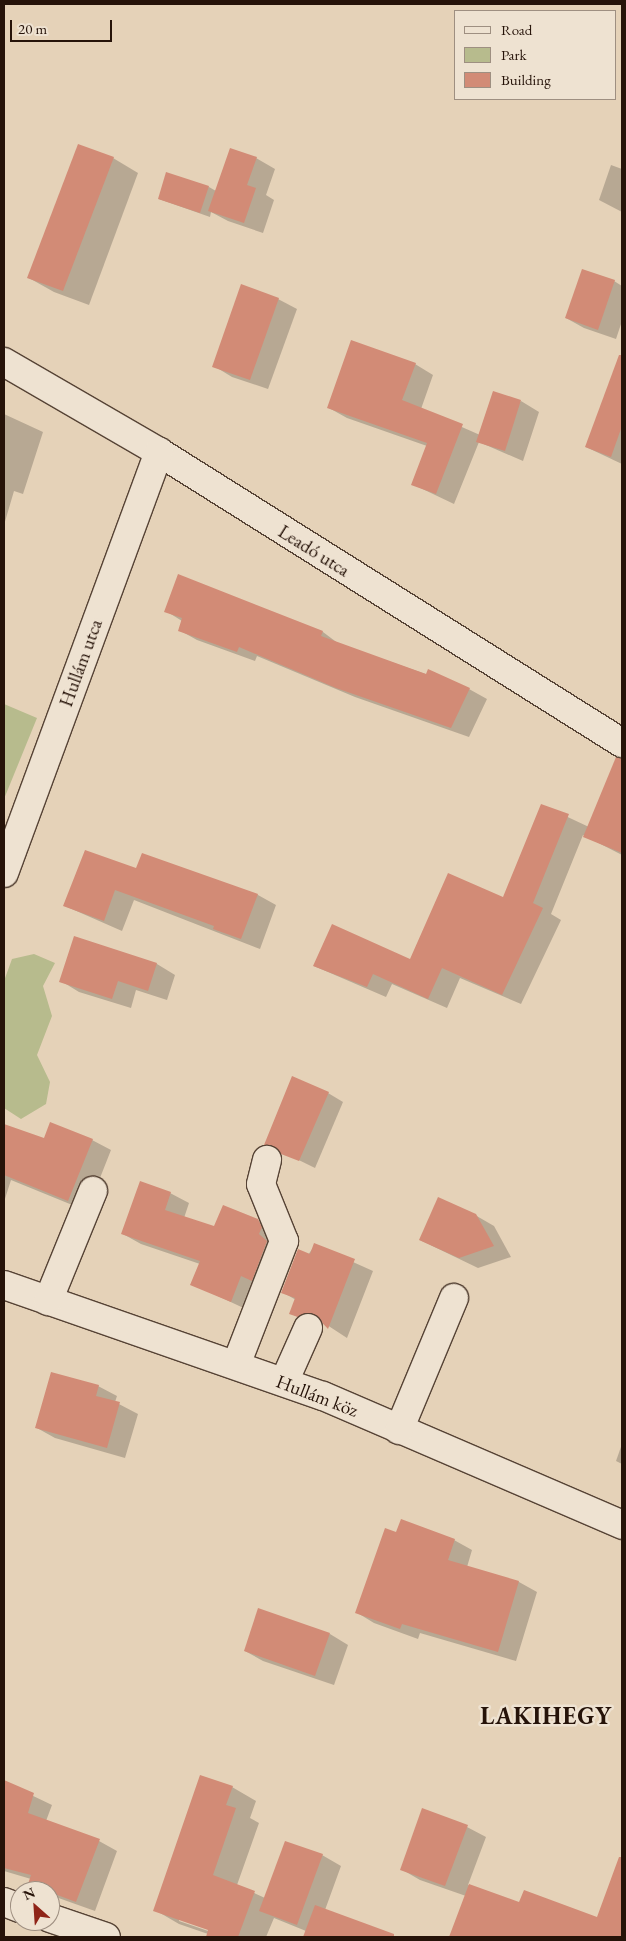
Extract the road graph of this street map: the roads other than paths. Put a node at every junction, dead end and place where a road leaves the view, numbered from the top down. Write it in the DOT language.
graph roads {
  1 [pos="4,362"];
  2 [pos="158,452"];
  3 [pos="622,743"];
  4 [pos="4,873"];
  5 [pos="267,1160"];
  6 [pos="93,1191"];
  7 [pos="4,1285"];
  8 [pos="454,1298"];
  9 [pos="48,1301"];
  10 [pos="308,1328"];
  11 [pos="236,1365"];
  12 [pos="284,1382"];
  13 [pos="398,1430"];
  14 [pos="621,1521"];
  15 [pos="60,1921"];
  16 [pos="106,1937"];
  1 -- 2 [label="street, Leadó utca"];
  2 -- 3 [label="street, Leadó utca"];
  2 -- 4 [label="street, Hullám utca"];
  5 -- 11 [label="street"];
  6 -- 9 [label="street"];
  7 -- 9 [label="street, Hullám köz"];
  8 -- 13 [label="street"];
  9 -- 11 [label="street, Hullám köz"];
  10 -- 12 [label="street"];
  11 -- 12 [label="street, Hullám köz"];
  12 -- 13 [label="street, Hullám köz"];
  13 -- 14 [label="street, Hullám köz"];
  15 -- 16 [label="street"];
}
